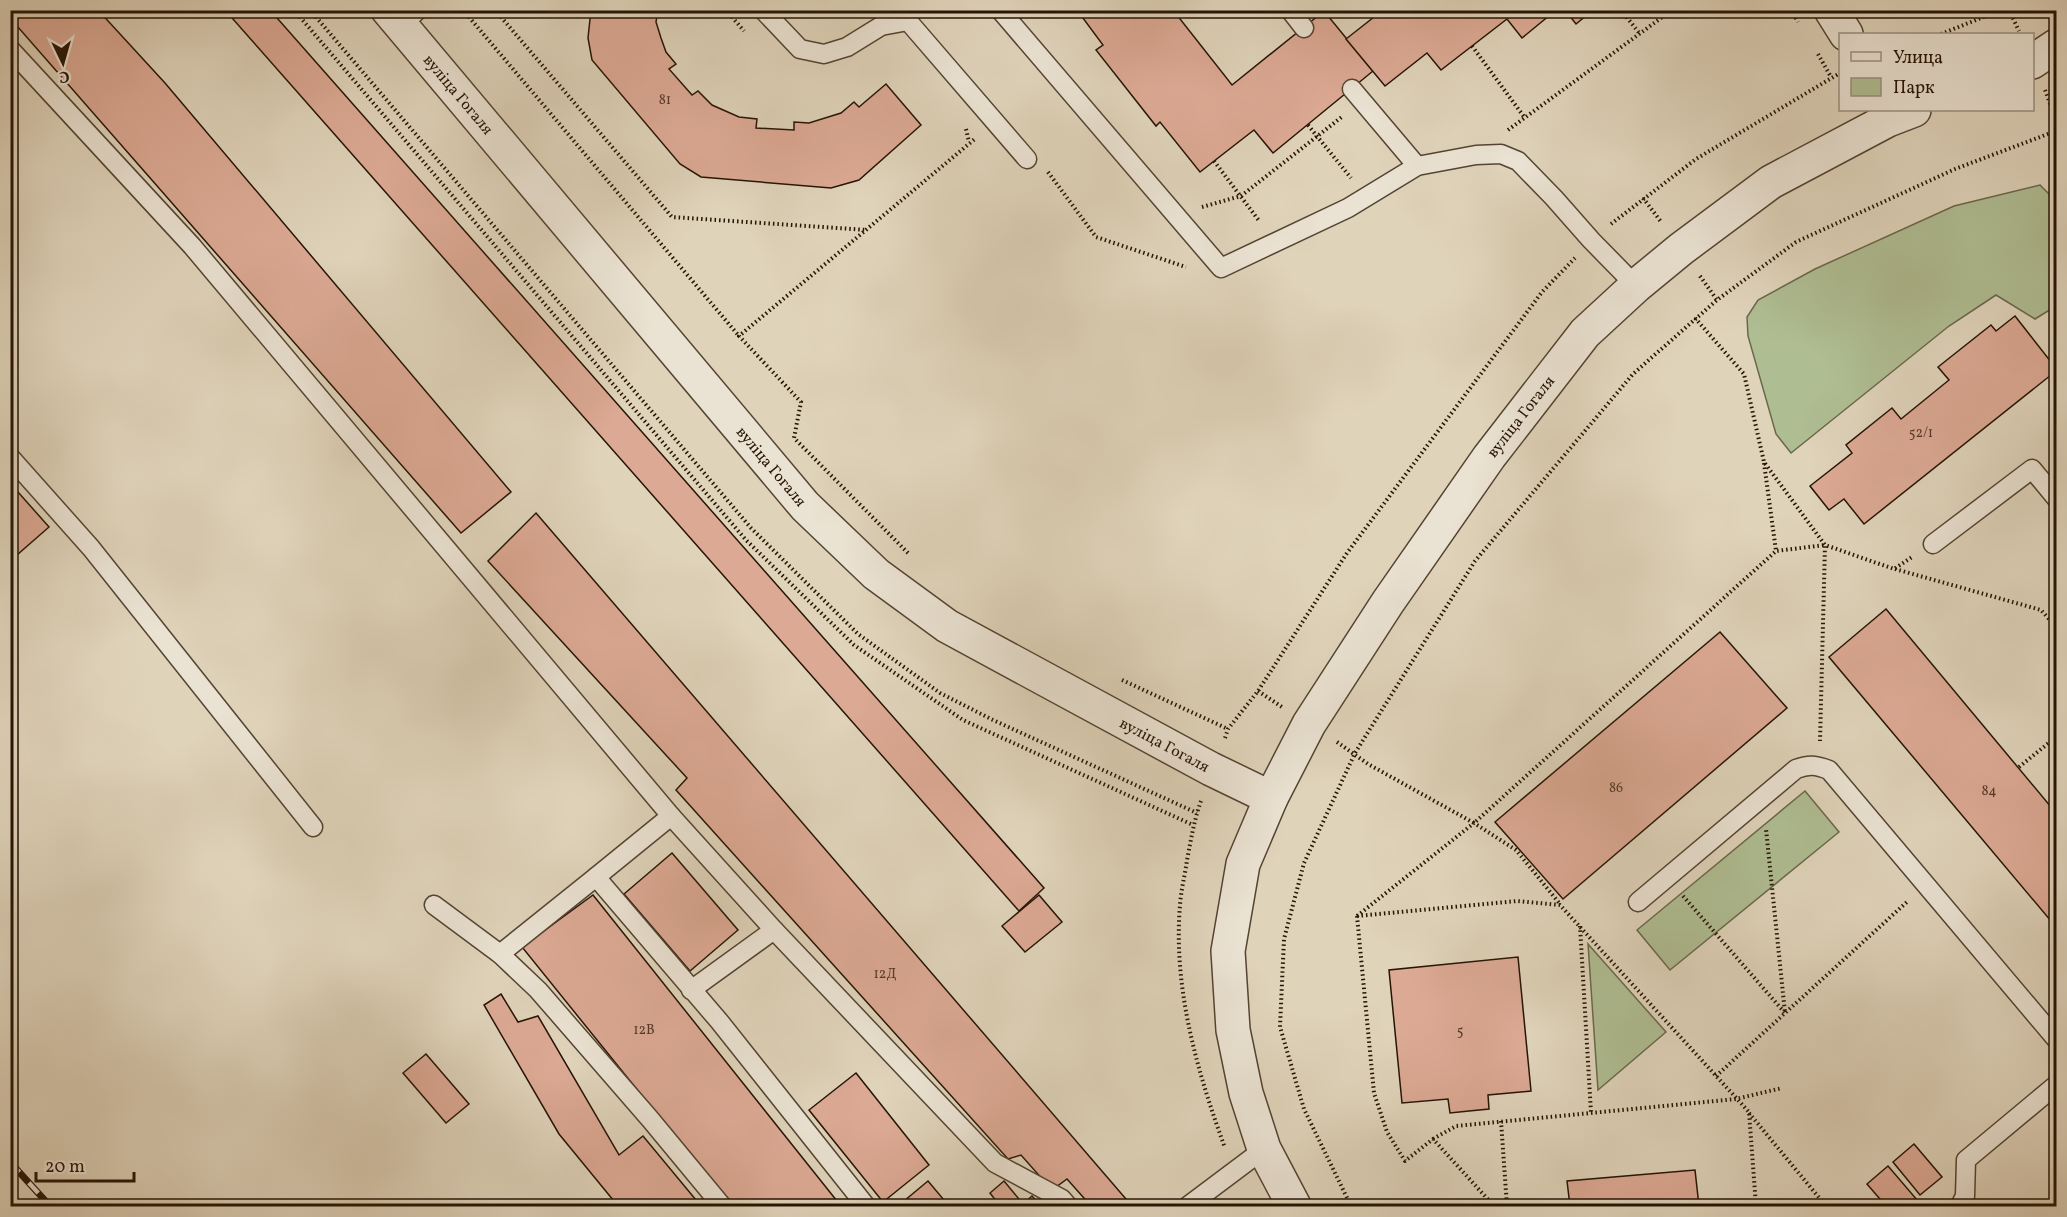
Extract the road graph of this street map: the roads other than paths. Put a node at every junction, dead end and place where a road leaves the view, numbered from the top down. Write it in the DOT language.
graph roads {
  1 [pos="764,10"];
  2 [pos="1000,10"];
  3 [pos="1290,10"];
  4 [pos="1831,10"];
  5 [pos="402,15"];
  6 [pos="1304,28"];
  7 [pos="1845,33"];
  8 [pos="2056,46"];
  9 [pos="10,49"];
  10 [pos="2034,61"];
  11 [pos="2056,61"];
  12 [pos="2034,62"];
  13 [pos="1357,95"];
  14 [pos="1895,113"];
  15 [pos="1028,159"];
  16 [pos="1417,166"];
  17 [pos="1636,286"];
  18 [pos="10,457"];
  19 [pos="2056,498"];
  20 [pos="1933,544"];
  21 [pos="1271,798"];
  22 [pos="671,816"];
  23 [pos="313,827"];
  24 [pos="596,877"];
  25 [pos="1638,902"];
  26 [pos="434,906"];
  27 [pos="774,930"];
  28 [pos="500,954"];
  29 [pos="691,990"];
  30 [pos="2056,1039"];
  31 [pos="2056,1085"];
  32 [pos="1264,1149"];
  33 [pos="722,1206"];
  34 [pos="866,1206"];
  35 [pos="1068,1206"];
  36 [pos="1188,1206"];
  37 [pos="1294,1206"];
  38 [pos="1960,1206"];
  1 -- 15 [label="lane"];
  2 -- 16 [label="lane"];
  3 -- 6 [label="lane"];
  4 -- 7 [label="street"];
  5 -- 21 [label="street, вуліца Гогаля"];
  8 -- 10 [label="street"];
  9 -- 22 [label="lane"];
  11 -- 12 [label="street"];
  13 -- 16 [label="lane"];
  14 -- 17 [label="street, вуліца Гогаля"];
  16 -- 17 [label="lane"];
  17 -- 21 [label="street, вуліца Гогаля"];
  18 -- 23 [label="lane"];
  19 -- 20 [label="lane"];
  21 -- 32 [label="street"];
  22 -- 24 [label="lane"];
  22 -- 27 [label="lane"];
  24 -- 28 [label="lane"];
  24 -- 29 [label="lane"];
  25 -- 30 [label="lane"];
  26 -- 28 [label="lane"];
  27 -- 29 [label="lane"];
  27 -- 35 [label="lane"];
  28 -- 33 [label="lane"];
  29 -- 34 [label="lane"];
  31 -- 38 [label="lane"];
  32 -- 36 [label="lane"];
  32 -- 37 [label="street"];
}
